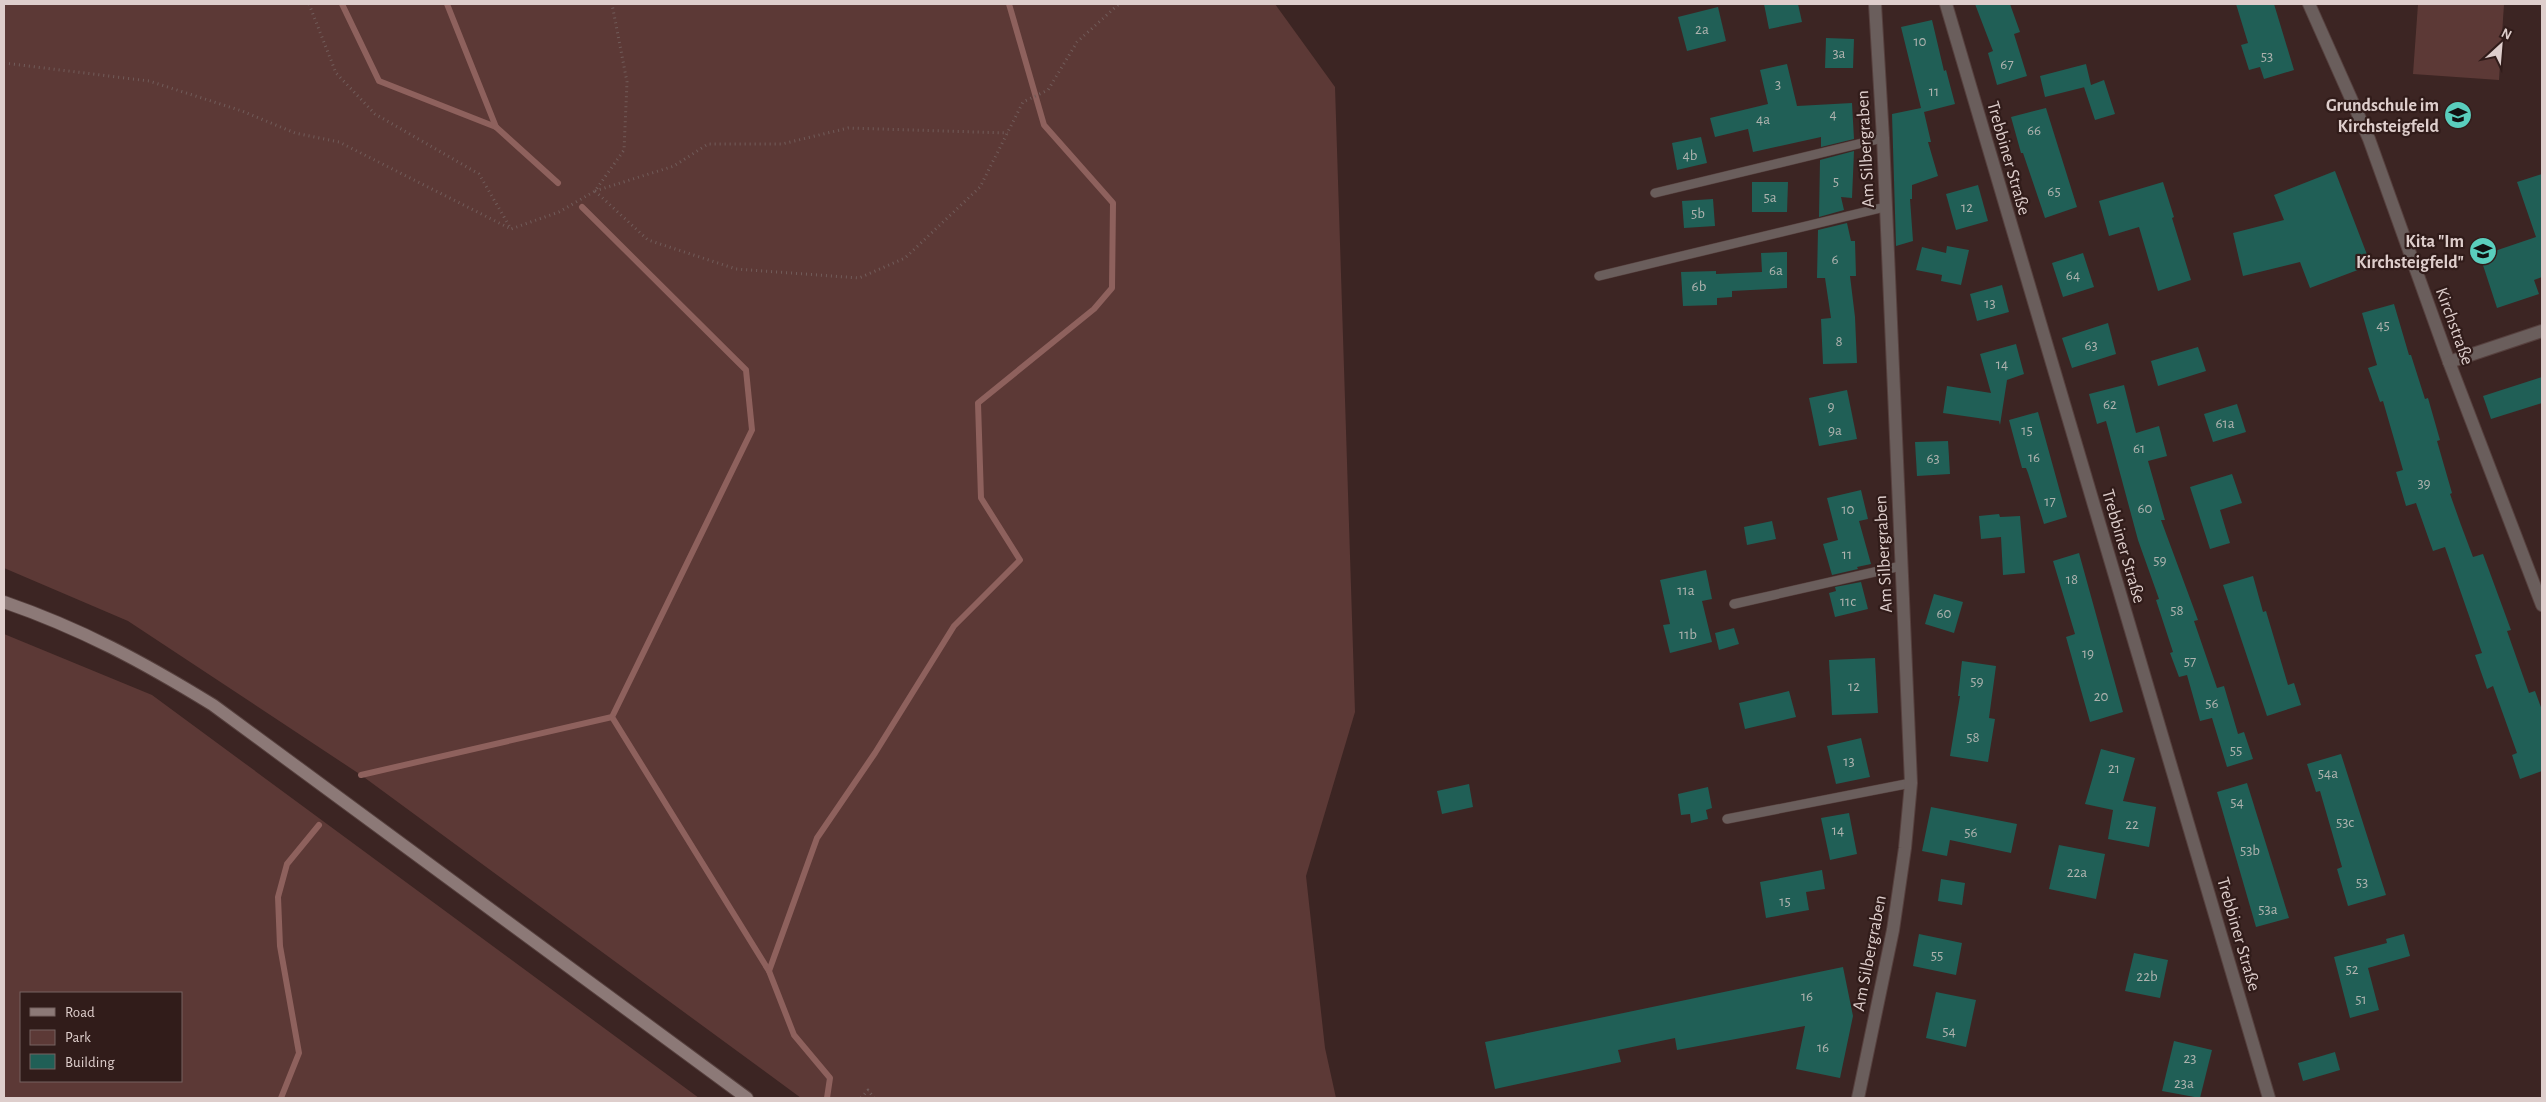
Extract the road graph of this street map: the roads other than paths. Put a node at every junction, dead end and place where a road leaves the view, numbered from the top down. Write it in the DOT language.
graph roads {
  1 [pos="1875,4"];
  2 [pos="1946,4"];
  3 [pos="2309,4"];
  4 [pos="1883,138"];
  5 [pos="1655,193"];
  6 [pos="1886,207"];
  7 [pos="1599,276"];
  8 [pos="2542,331"];
  9 [pos="2449,362"];
  10 [pos="1901,566"];
  11 [pos="4,602"];
  12 [pos="1734,604"];
  13 [pos="2542,605"];
  14 [pos="1911,783"];
  15 [pos="1728,819"];
  16 [pos="747,1098"];
  17 [pos="1858,1098"];
  18 [pos="2269,1098"];
  1 -- 4 [label="street, Am Silbergraben"];
  2 -- 18 [label="street, Trebbiner Straße"];
  3 -- 9 [label="street, Kirchstraße"];
  4 -- 5 [label="lane"];
  4 -- 6 [label="street, Am Silbergraben"];
  6 -- 7 [label="lane"];
  6 -- 10 [label="street, Am Silbergraben"];
  8 -- 9 [label="street"];
  9 -- 13 [label="street, Kirchstraße"];
  10 -- 12 [label="lane"];
  10 -- 14 [label="street, Am Silbergraben"];
  11 -- 16 [label="main road"];
  14 -- 15 [label="lane"];
  14 -- 17 [label="street, Am Silbergraben"];
}
